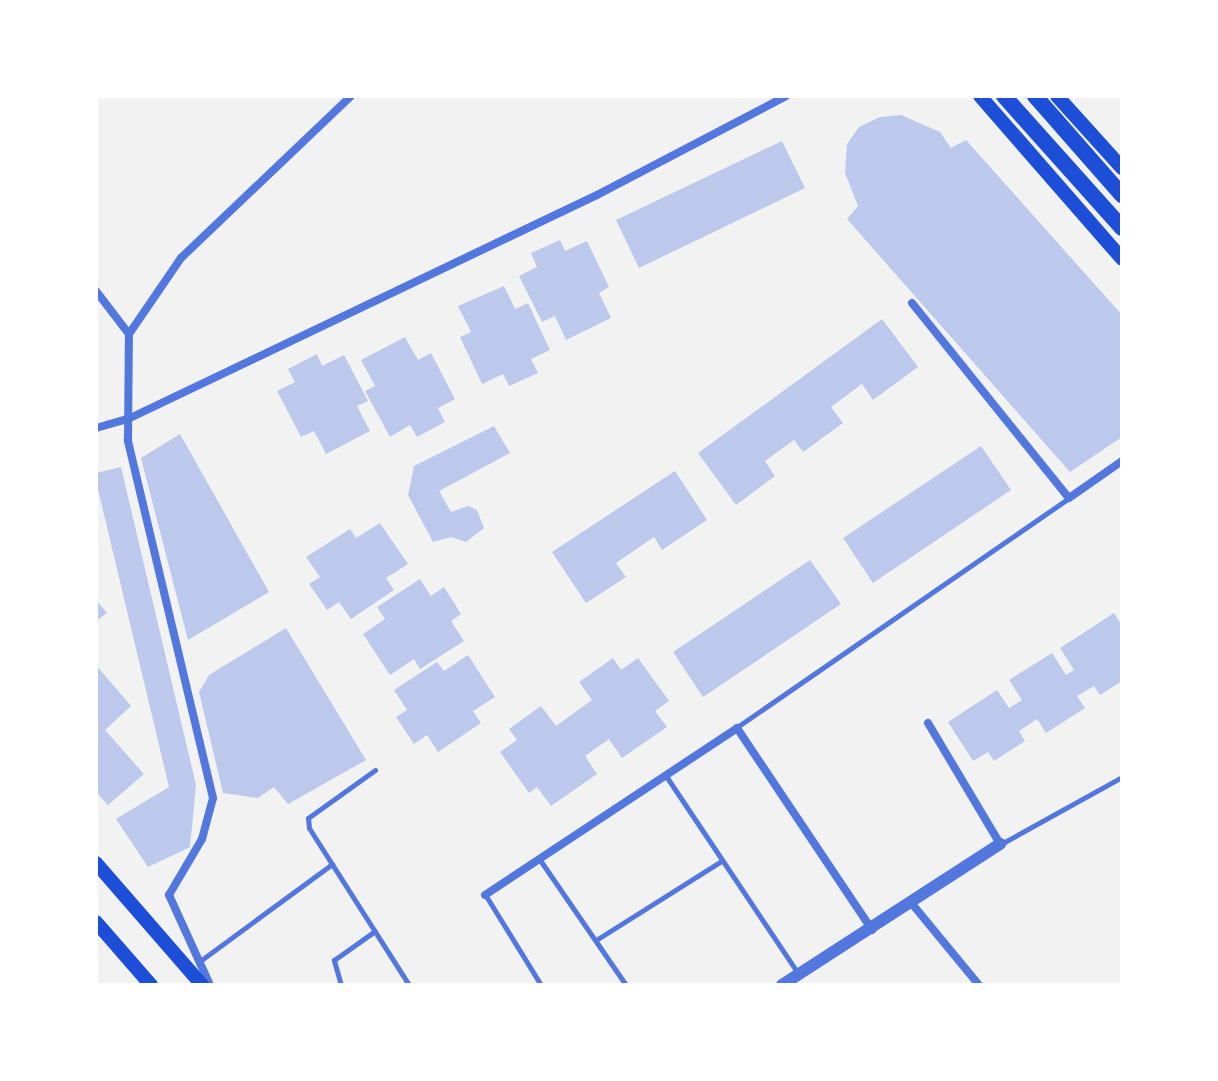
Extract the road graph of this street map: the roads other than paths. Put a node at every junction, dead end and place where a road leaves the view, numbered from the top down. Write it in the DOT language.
graph roads {
  1 [pos="351,96"];
  2 [pos="786,96"];
  3 [pos="980,96"];
  4 [pos="1004,96"];
  5 [pos="1035,96"];
  6 [pos="1057,96"];
  7 [pos="1122,168"];
  8 [pos="1122,195"];
  9 [pos="1122,228"];
  10 [pos="1122,259"];
  11 [pos="96,291"];
  12 [pos="912,303"];
  13 [pos="129,334"];
  14 [pos="128,419"];
  15 [pos="96,428"];
  16 [pos="1122,461"];
  17 [pos="1069,498"];
  18 [pos="928,723"];
  19 [pos="737,728"];
  20 [pos="375,770"];
  21 [pos="666,776"];
  22 [pos="1122,777"];
  23 [pos="1000,844"];
  24 [pos="539,859"];
  25 [pos="720,862"];
  26 [pos="96,863"];
  27 [pos="332,864"];
  28 [pos="485,895"];
  29 [pos="913,905"];
  30 [pos="96,922"];
  31 [pos="375,931"];
  32 [pos="872,931"];
  33 [pos="596,940"];
  34 [pos="200,961"];
  35 [pos="799,975"];
  36 [pos="151,985"];
  37 [pos="202,985"];
  38 [pos="210,985"];
  39 [pos="341,985"];
  40 [pos="409,985"];
  41 [pos="541,985"];
  42 [pos="626,985"];
  43 [pos="782,985"];
  44 [pos="979,985"];
  1 -- 13 [label="street"];
  2 -- 14 [label="street"];
  3 -- 10 [label="main road"];
  4 -- 9 [label="highway"];
  5 -- 8 [label="highway"];
  6 -- 7 [label="main road"];
  11 -- 13 [label="street"];
  12 -- 17 [label="street"];
  13 -- 14 [label="street"];
  14 -- 15 [label="street"];
  14 -- 34 [label="street"];
  16 -- 17 [label="street"];
  17 -- 19 [label="lane"];
  18 -- 23 [label="street"];
  19 -- 21 [label="street"];
  19 -- 32 [label="street"];
  20 -- 27 [label="lane"];
  21 -- 24 [label="street"];
  21 -- 25 [label="lane"];
  22 -- 23 [label="lane"];
  23 -- 29 [label="street"];
  24 -- 28 [label="street"];
  24 -- 33 [label="lane"];
  25 -- 33 [label="lane"];
  25 -- 35 [label="lane"];
  26 -- 37 [label="main road"];
  27 -- 31 [label="lane"];
  27 -- 34 [label="lane"];
  28 -- 41 [label="lane"];
  29 -- 32 [label="street"];
  29 -- 44 [label="street"];
  30 -- 36 [label="main road"];
  31 -- 39 [label="lane"];
  31 -- 40 [label="lane"];
  32 -- 35 [label="street"];
  33 -- 42 [label="lane"];
  34 -- 38 [label="street"];
  35 -- 43 [label="street"];
}
